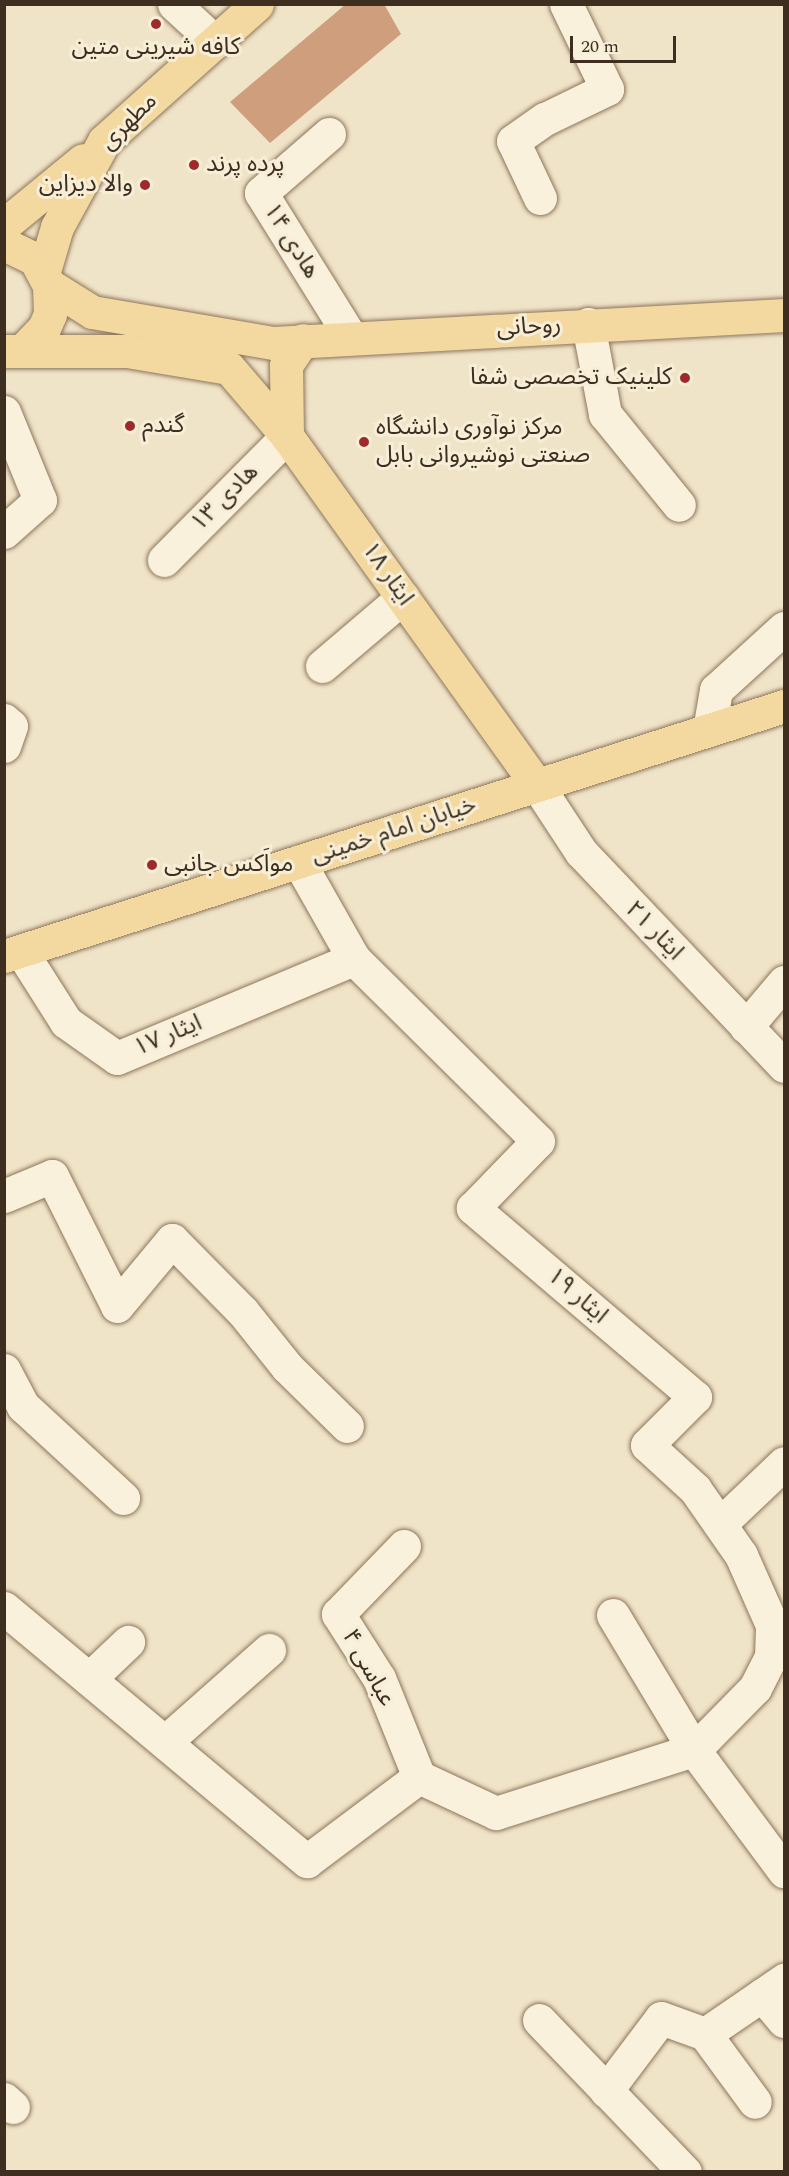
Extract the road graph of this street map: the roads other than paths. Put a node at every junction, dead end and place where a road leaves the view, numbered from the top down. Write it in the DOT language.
graph roads {
  1 [pos="174,4"];
  2 [pos="257,4"];
  3 [pos="567,4"];
  4 [pos="215,42"];
  5 [pos="329,134"];
  6 [pos="104,141"];
  7 [pos="540,198"];
  8 [pos="4,225"];
  9 [pos="4,244"];
  10 [pos="46,278"];
  11 [pos="784,315"];
  12 [pos="588,324"];
  13 [pos="350,336"];
  14 [pos="289,341"];
  15 [pos="14,350"];
  16 [pos="4,412"];
  17 [pos="287,436"];
  18 [pos="679,505"];
  19 [pos="4,532"];
  20 [pos="164,560"];
  21 [pos="403,597"];
  22 [pos="784,628"];
  23 [pos="322,666"];
  24 [pos="784,706"];
  25 [pos="4,720"];
  26 [pos="709,730"];
  27 [pos="4,746"];
  28 [pos="537,785"];
  29 [pos="299,862"];
  30 [pos="13,953"];
  31 [pos="354,959"];
  32 [pos="784,982"];
  33 [pos="746,1027"];
  34 [pos="784,1066"];
  35 [pos="4,1196"];
  36 [pos="4,1370"];
  37 [pos="347,1426"];
  38 [pos="784,1463"];
  39 [pos="123,1498"];
  40 [pos="720,1524"];
  41 [pos="404,1546"];
  42 [pos="4,1608"];
  43 [pos="612,1615"];
  44 [pos="128,1642"];
  45 [pos="269,1650"];
  46 [pos="778,1657"];
  47 [pos="89,1679"];
  48 [pos="165,1742"];
  49 [pos="694,1750"];
  50 [pos="419,1777"];
  51 [pos="784,1872"];
  52 [pos="773,1988"];
  53 [pos="538,2020"];
  54 [pos="784,2020"];
  55 [pos="705,2034"];
  56 [pos="606,2091"];
  57 [pos="755,2102"];
  58 [pos="685,2172"];
  1 -- 4 [label="street"];
  2 -- 4 [label="main road, مطهری"];
  3 -- 7 [label="street"];
  4 -- 6 [label="main road, مطهری"];
  5 -- 13 [label="street, هادی ۱۴"];
  6 -- 8 [label="main road"];
  6 -- 10 [label="main road, مطهری"];
  9 -- 10 [label="main road, روحانی"];
  10 -- 14 [label="main road, روحانی"];
  10 -- 15 [label="main road, مطهری"];
  11 -- 12 [label="main road, روحانی"];
  12 -- 13 [label="main road, روحانی"];
  12 -- 18 [label="street"];
  13 -- 14 [label="main road, روحانی"];
  14 -- 17 [label="main road"];
  15 -- 17 [label="main road, ایثار ۱۸"];
  16 -- 19 [label="street"];
  17 -- 20 [label="street, هادی ۱۳"];
  17 -- 21 [label="main road, ایثار ۱۸"];
  21 -- 23 [label="street"];
  21 -- 28 [label="main road, ایثار ۱۸"];
  22 -- 26 [label="street"];
  24 -- 26 [label="main road, خیابان امام خمینی"];
  25 -- 27 [label="street"];
  26 -- 28 [label="main road, خیابان امام خمینی"];
  28 -- 29 [label="main road, خیابان امام خمینی"];
  28 -- 33 [label="street, ایثار ۲۱"];
  29 -- 30 [label="main road, خیابان امام خمینی"];
  29 -- 31 [label="street, ایثار ١٩"];
  30 -- 31 [label="street, ایثار ۱۷"];
  31 -- 40 [label="street, ایثار ١٩"];
  32 -- 33 [label="street"];
  33 -- 34 [label="street, ایثار ۲۱"];
  35 -- 37 [label="street"];
  36 -- 39 [label="street"];
  38 -- 40 [label="street"];
  40 -- 46 [label="street, ایثار ١٩"];
  41 -- 50 [label="street, عباسی ۴"];
  42 -- 47 [label="street"];
  43 -- 49 [label="street"];
  44 -- 47 [label="street"];
  45 -- 48 [label="street"];
  46 -- 49 [label="street, ایثار ١٩"];
  47 -- 48 [label="street"];
  48 -- 50 [label="street"];
  49 -- 50 [label="street"];
  49 -- 51 [label="street"];
  52 -- 54 [label="street"];
  52 -- 55 [label="street"];
  53 -- 56 [label="street"];
  55 -- 56 [label="street"];
  55 -- 57 [label="street"];
  56 -- 58 [label="street"];
}
